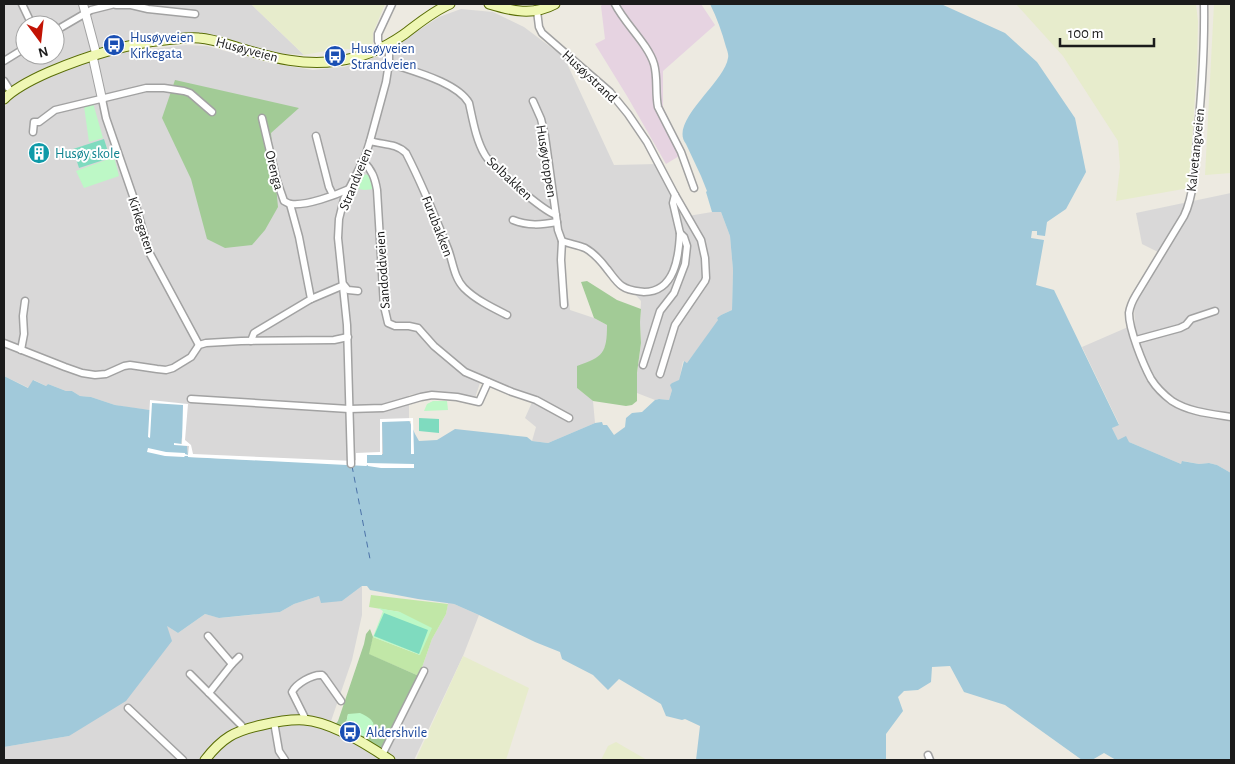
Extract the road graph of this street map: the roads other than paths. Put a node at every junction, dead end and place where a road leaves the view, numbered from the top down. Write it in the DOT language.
graph roads {
  1 [pos="83,4"];
  2 [pos="115,4"];
  3 [pos="392,4"];
  4 [pos="450,4"];
  5 [pos="489,4"];
  6 [pos="555,4"];
  7 [pos="615,4"];
  8 [pos="1204,4"];
  9 [pos="537,11"];
  10 [pos="85,14"];
  11 [pos="195,14"];
  12 [pos="65,25"];
  13 [pos="383,47"];
  14 [pos="96,53"];
  15 [pos="15,54"];
  16 [pos="4,61"];
  17 [pos="389,63"];
  18 [pos="4,81"];
  19 [pos="11,92"];
  20 [pos="4,99"];
  21 [pos="102,99"];
  22 [pos="533,101"];
  23 [pos="212,112"];
  24 [pos="262,118"];
  25 [pos="33,132"];
  26 [pos="316,136"];
  27 [pos="370,142"];
  28 [pos="363,162"];
  29 [pos="350,188"];
  30 [pos="694,188"];
  31 [pos="333,195"];
  32 [pos="675,195"];
  33 [pos="290,204"];
  34 [pos="556,219"];
  35 [pos="513,220"];
  36 [pos="680,233"];
  37 [pos="562,241"];
  38 [pos="344,285"];
  39 [pos="358,291"];
  40 [pos="311,299"];
  41 [pos="24,301"];
  42 [pos="564,305"];
  43 [pos="1215,311"];
  44 [pos="507,315"];
  45 [pos="348,337"];
  46 [pos="251,340"];
  47 [pos="1136,340"];
  48 [pos="4,343"];
  49 [pos="199,345"];
  50 [pos="21,350"];
  51 [pos="643,365"];
  52 [pos="660,374"];
  53 [pos="488,382"];
  54 [pos="191,399"];
  55 [pos="349,409"];
  56 [pos="1231,417"];
  57 [pos="569,418"];
  58 [pos="351,464"];
  59 [pos="208,636"];
  60 [pos="239,657"];
  61 [pos="232,664"];
  62 [pos="424,671"];
  63 [pos="190,674"];
  64 [pos="209,693"];
  65 [pos="341,701"];
  66 [pos="128,708"];
  67 [pos="306,720"];
  68 [pos="274,722"];
  69 [pos="244,729"];
  70 [pos="386,758"];
  71 [pos="183,760"];
  72 [pos="205,760"];
  73 [pos="285,760"];
  1 -- 10 [label="street, Kirkegaten"];
  2 -- 10 [label="street"];
  2 -- 11 [label="street"];
  3 -- 13 [label="street"];
  4 -- 13 [label="main road, Husøyveien"];
  5 -- 9 [label="main road"];
  6 -- 9 [label="main road"];
  7 -- 30 [label="street"];
  8 -- 47 [label="street, Kalvetangveien"];
  9 -- 32 [label="street, Husøystrand"];
  10 -- 12 [label="street"];
  10 -- 14 [label="street, Kirkegaten"];
  13 -- 14 [label="main road, Husøyveien"];
  13 -- 17 [label="street, Strandveien"];
  14 -- 19 [label="main road, Husøyveien"];
  14 -- 21 [label="street, Kirkegaten"];
  15 -- 16 [label="street"];
  17 -- 27 [label="street, Strandveien"];
  17 -- 34 [label="street, Solbakken"];
  18 -- 19 [label="street"];
  19 -- 20 [label="main road, Husøyveien"];
  21 -- 23 [label="street"];
  21 -- 25 [label="street"];
  21 -- 49 [label="street, Kirkegaten"];
  22 -- 34 [label="street, Husøytoppen"];
  24 -- 33 [label="street, Orenga"];
  26 -- 31 [label="street"];
  27 -- 28 [label="street, Strandveien"];
  27 -- 44 [label="street, Furubakken"];
  28 -- 29 [label="street, Strandveien"];
  28 -- 53 [label="street, Sandoddveien"];
  29 -- 31 [label="street, Orenga"];
  29 -- 38 [label="street, Strandveien"];
  31 -- 33 [label="street, Orenga"];
  32 -- 36 [label="street, Husøystrand"];
  32 -- 52 [label="street, Husøystrand"];
  33 -- 40 [label="street"];
  34 -- 35 [label="street"];
  34 -- 37 [label="street, Husøytoppen"];
  36 -- 37 [label="street"];
  36 -- 51 [label="street, Husøystrand"];
  37 -- 42 [label="street, Husøytoppen"];
  38 -- 39 [label="street"];
  38 -- 40 [label="street"];
  38 -- 45 [label="street, Strandveien"];
  40 -- 46 [label="street"];
  41 -- 50 [label="street"];
  43 -- 47 [label="street"];
  45 -- 46 [label="street"];
  45 -- 55 [label="street, Strandveien"];
  46 -- 49 [label="street"];
  47 -- 56 [label="street, Kalvetangveien"];
  48 -- 50 [label="street"];
  49 -- 50 [label="street"];
  53 -- 55 [label="street"];
  53 -- 57 [label="street, Sandoddveien"];
  54 -- 55 [label="street"];
  55 -- 58 [label="street, Strandveien"];
  59 -- 61 [label="street"];
  60 -- 61 [label="street"];
  61 -- 64 [label="street"];
  62 -- 70 [label="street"];
  63 -- 64 [label="street"];
  64 -- 69 [label="street"];
  65 -- 67 [label="street"];
  66 -- 71 [label="street"];
  67 -- 68 [label="main road"];
  67 -- 70 [label="main road"];
  68 -- 69 [label="main road"];
  68 -- 73 [label="street"];
  69 -- 72 [label="main road"];
}
